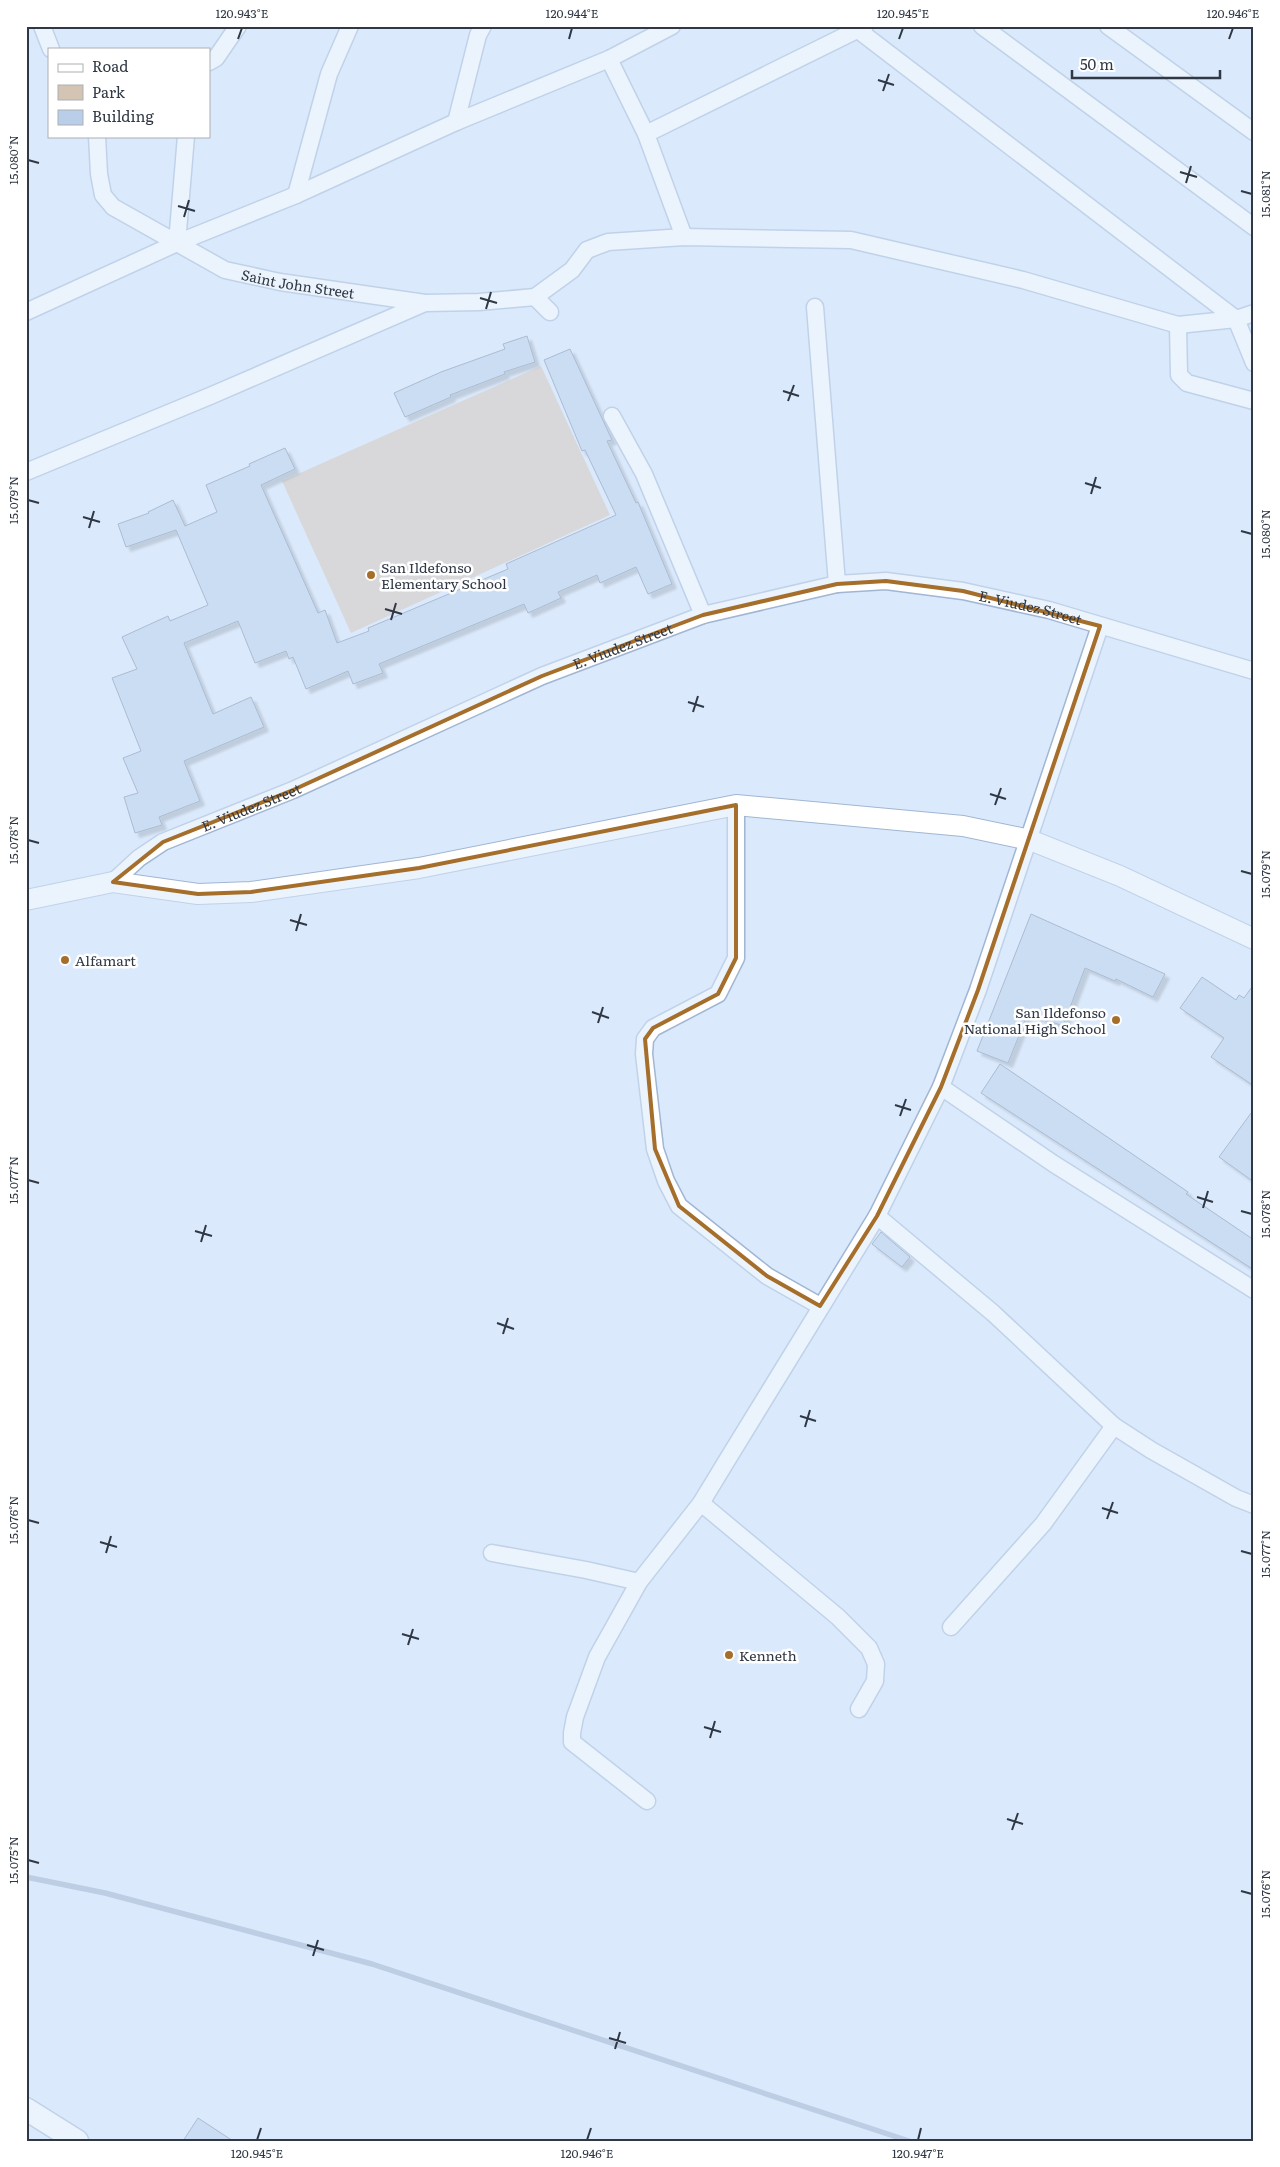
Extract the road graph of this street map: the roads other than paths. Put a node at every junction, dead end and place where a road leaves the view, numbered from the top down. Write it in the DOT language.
graph roads {
  1 [pos="42,26"];
  2 [pos="238,26"];
  3 [pos="350,26"];
  4 [pos="483,26"];
  5 [pos="672,26"];
  6 [pos="982,26"];
  7 [pos="1108,26"];
  8 [pos="862,28"];
  9 [pos="51,48"];
  10 [pos="609,59"];
  11 [pos="210,61"];
  12 [pos="456,122"];
  13 [pos="1254,132"];
  14 [pos="646,134"];
  15 [pos="97,138"];
  16 [pos="186,138"];
  17 [pos="296,194"];
  18 [pos="1254,227"];
  19 [pos="684,237"];
  20 [pos="177,243"];
  21 [pos="535,297"];
  22 [pos="426,303"];
  23 [pos="815,306"];
  24 [pos="26,312"];
  25 [pos="550,312"];
  26 [pos="1254,313"];
  27 [pos="1236,319"];
  28 [pos="1178,325"];
  29 [pos="1254,363"];
  30 [pos="1254,401"];
  31 [pos="612,416"];
  32 [pos="26,472"];
  33 [pos="837,584"];
  34 [pos="703,615"];
  35 [pos="1100,626"];
  36 [pos="1254,671"];
  37 [pos="736,805"];
  38 [pos="1030,840"];
  39 [pos="113,882"];
  40 [pos="26,900"];
  41 [pos="1254,939"];
  42 [pos="941,1087"];
  43 [pos="876,1216"];
  44 [pos="1254,1290"];
  45 [pos="820,1306"];
  46 [pos="1114,1426"];
  47 [pos="701,1503"];
  48 [pos="1254,1505"];
  49 [pos="492,1553"];
  50 [pos="639,1582"];
  51 [pos="951,1627"];
  52 [pos="860,1709"];
  53 [pos="647,1801"];
  54 [pos="26,2109"];
  55 [pos="77,2141"];
  1 -- 9 [label="street"];
  2 -- 11 [label="street"];
  3 -- 17 [label="street"];
  4 -- 12 [label="street"];
  5 -- 10 [label="street"];
  6 -- 18 [label="street"];
  7 -- 13 [label="street"];
  8 -- 14 [label="street"];
  8 -- 27 [label="street"];
  10 -- 12 [label="street"];
  10 -- 14 [label="street"];
  12 -- 17 [label="street"];
  14 -- 19 [label="street"];
  15 -- 20 [label="street, Saint John Street"];
  16 -- 20 [label="street"];
  17 -- 20 [label="street"];
  19 -- 21 [label="street"];
  19 -- 28 [label="street"];
  20 -- 22 [label="street, Saint John Street"];
  20 -- 24 [label="street"];
  21 -- 22 [label="street"];
  21 -- 25 [label="street"];
  22 -- 32 [label="street"];
  23 -- 33 [label="street"];
  26 -- 27 [label="street"];
  27 -- 28 [label="street"];
  27 -- 29 [label="street"];
  28 -- 30 [label="street"];
  31 -- 34 [label="street"];
  33 -- 34 [label="street, E. Viudez Street"];
  33 -- 35 [label="street, E. Viudez Street"];
  34 -- 39 [label="street, E. Viudez Street"];
  35 -- 36 [label="street, E. Viudez Street"];
  35 -- 38 [label="street"];
  37 -- 38 [label="street"];
  37 -- 39 [label="street"];
  37 -- 45 [label="street"];
  38 -- 41 [label="street"];
  38 -- 42 [label="street"];
  39 -- 40 [label="street"];
  42 -- 43 [label="street"];
  42 -- 44 [label="street"];
  43 -- 45 [label="street"];
  43 -- 46 [label="street"];
  45 -- 47 [label="street"];
  46 -- 48 [label="street"];
  46 -- 51 [label="street"];
  47 -- 50 [label="street"];
  47 -- 52 [label="street"];
  49 -- 50 [label="street"];
  50 -- 53 [label="street"];
  54 -- 55 [label="main road"];
}
